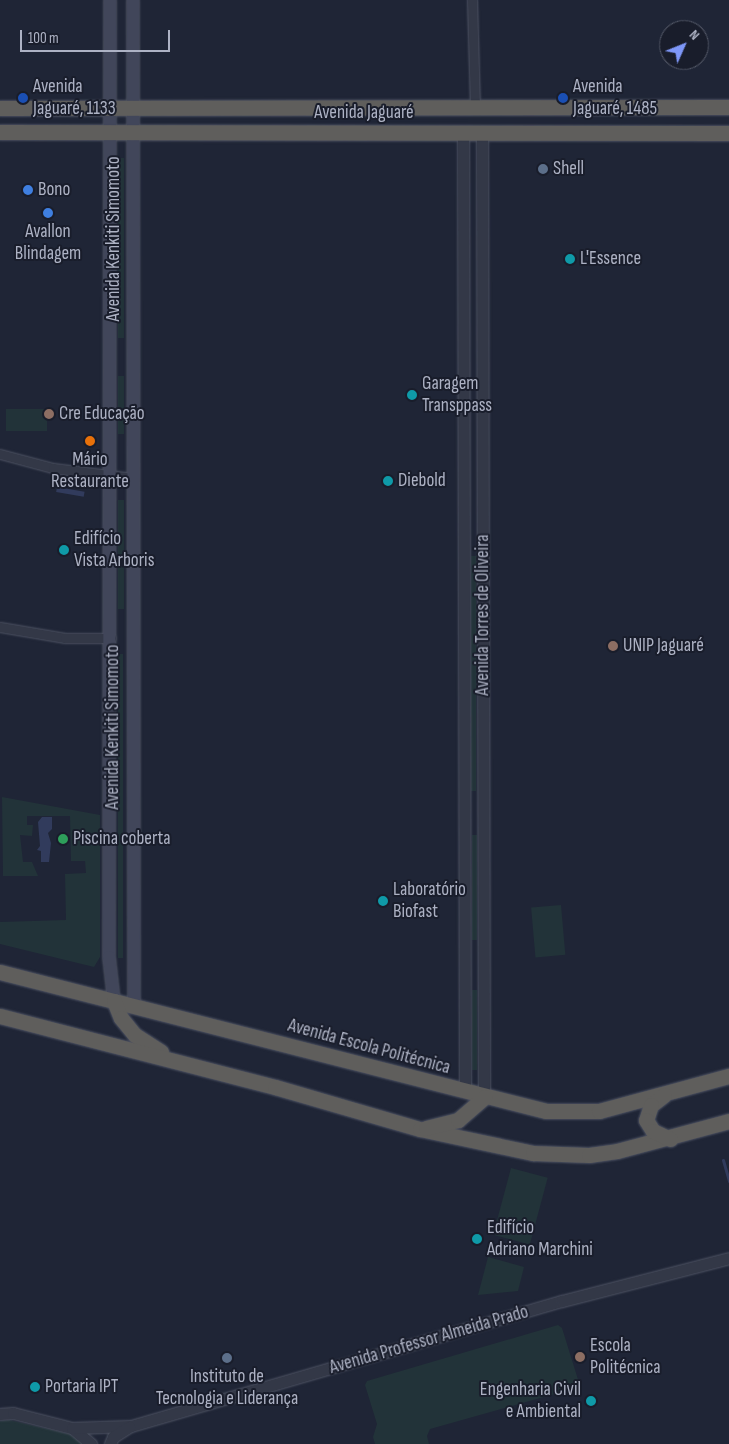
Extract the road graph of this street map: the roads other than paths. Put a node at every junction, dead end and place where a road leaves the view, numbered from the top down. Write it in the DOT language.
graph roads {
  1 [pos="110,0"];
  2 [pos="133,0"];
  3 [pos="472,0"];
  4 [pos="475,107"];
  5 [pos="729,107"];
  6 [pos="0,108"];
  7 [pos="110,108"];
  8 [pos="132,108"];
  9 [pos="0,132"];
  10 [pos="462,132"];
  11 [pos="482,132"];
  12 [pos="110,133"];
  13 [pos="132,133"];
  14 [pos="729,133"];
  15 [pos="110,356"];
  16 [pos="132,356"];
  17 [pos="463,370"];
  18 [pos="483,370"];
  19 [pos="0,454"];
  20 [pos="464,455"];
  21 [pos="483,455"];
  22 [pos="110,477"];
  23 [pos="132,478"];
  24 [pos="464,538"];
  25 [pos="483,540"];
  26 [pos="0,627"];
  27 [pos="111,638"];
  28 [pos="109,742"];
  29 [pos="132,742"];
  30 [pos="484,960"];
  31 [pos="465,961"];
  32 [pos="0,972"];
  33 [pos="114,1001"];
  34 [pos="134,1006"];
  35 [pos="0,1016"];
  36 [pos="178,1062"];
  37 [pos="729,1076"];
  38 [pos="465,1092"];
  39 [pos="665,1094"];
  40 [pos="484,1097"];
  41 [pos="729,1120"];
  42 [pos="420,1129"];
  43 [pos="670,1139"];
  44 [pos="729,1258"];
  45 [pos="0,1414"];
  46 [pos="131,1426"];
  47 [pos="72,1428"];
  48 [pos="91,1444"];
  49 [pos="110,1444"];
  1 -- 7 [label="main road, Avenida Kenkiti Simomoto"];
  2 -- 8 [label="main road, Avenida Kenkiti Simomoto"];
  3 -- 4 [label="street"];
  4 -- 5 [label="highway, Avenida Jaguaré"];
  4 -- 8 [label="highway, Avenida Jaguaré"];
  6 -- 7 [label="highway, Avenida Jaguaré"];
  7 -- 8 [label="highway, Avenida Jaguaré"];
  7 -- 12 [label="main road, Avenida Kenkiti Simomoto"];
  8 -- 13 [label="main road, Avenida Kenkiti Simomoto"];
  9 -- 12 [label="highway, Avenida Jaguaré"];
  10 -- 11 [label="highway, Avenida Jaguaré"];
  10 -- 13 [label="highway, Avenida Jaguaré"];
  10 -- 17 [label="street, Avenida Torres de Oliveira"];
  11 -- 14 [label="highway, Avenida Jaguaré"];
  11 -- 18 [label="street, Avenida Torres de Oliveira"];
  12 -- 13 [label="highway, Avenida Jaguaré"];
  12 -- 15 [label="main road, Avenida Kenkiti Simomoto"];
  13 -- 16 [label="main road, Avenida Kenkiti Simomoto"];
  15 -- 16 [label="main road"];
  15 -- 22 [label="main road, Avenida Kenkiti Simomoto"];
  16 -- 23 [label="main road, Avenida Kenkiti Simomoto"];
  17 -- 18 [label="street"];
  17 -- 20 [label="street, Avenida Torres de Oliveira"];
  18 -- 21 [label="street, Avenida Torres de Oliveira"];
  19 -- 22 [label="street"];
  20 -- 21 [label="street"];
  20 -- 24 [label="street, Avenida Torres de Oliveira"];
  21 -- 25 [label="street, Avenida Torres de Oliveira"];
  22 -- 23 [label="street"];
  22 -- 27 [label="main road, Avenida Kenkiti Simomoto"];
  23 -- 29 [label="main road, Avenida Kenkiti Simomoto"];
  24 -- 25 [label="street"];
  24 -- 31 [label="street, Avenida Torres de Oliveira"];
  25 -- 30 [label="street, Avenida Torres de Oliveira"];
  26 -- 27 [label="street"];
  27 -- 28 [label="main road, Avenida Kenkiti Simomoto"];
  28 -- 29 [label="main road"];
  28 -- 33 [label="main road, Avenida Kenkiti Simomoto"];
  29 -- 34 [label="main road, Avenida Kenkiti Simomoto"];
  30 -- 31 [label="street"];
  30 -- 40 [label="street, Avenida Torres de Oliveira"];
  31 -- 38 [label="street, Avenida Torres de Oliveira"];
  32 -- 33 [label="highway, Avenida Escola Politécnica"];
  33 -- 34 [label="highway, Avenida Escola Politécnica"];
  33 -- 36 [label="highway"];
  34 -- 38 [label="highway, Avenida Escola Politécnica"];
  35 -- 36 [label="highway"];
  36 -- 42 [label="highway"];
  37 -- 39 [label="highway, Avenida Escola Politécnica"];
  38 -- 40 [label="highway, Avenida Escola Politécnica"];
  39 -- 40 [label="highway, Avenida Escola Politécnica"];
  39 -- 43 [label="highway"];
  40 -- 42 [label="highway"];
  41 -- 43 [label="highway"];
  42 -- 43 [label="highway"];
  44 -- 46 [label="street, Avenida Professor Almeida Prado"];
  45 -- 47 [label="street"];
  46 -- 47 [label="street, Avenida Professor Almeida Prado"];
  46 -- 49 [label="street, Avenida Professor Almeida Prado"];
  47 -- 48 [label="street"];
}
